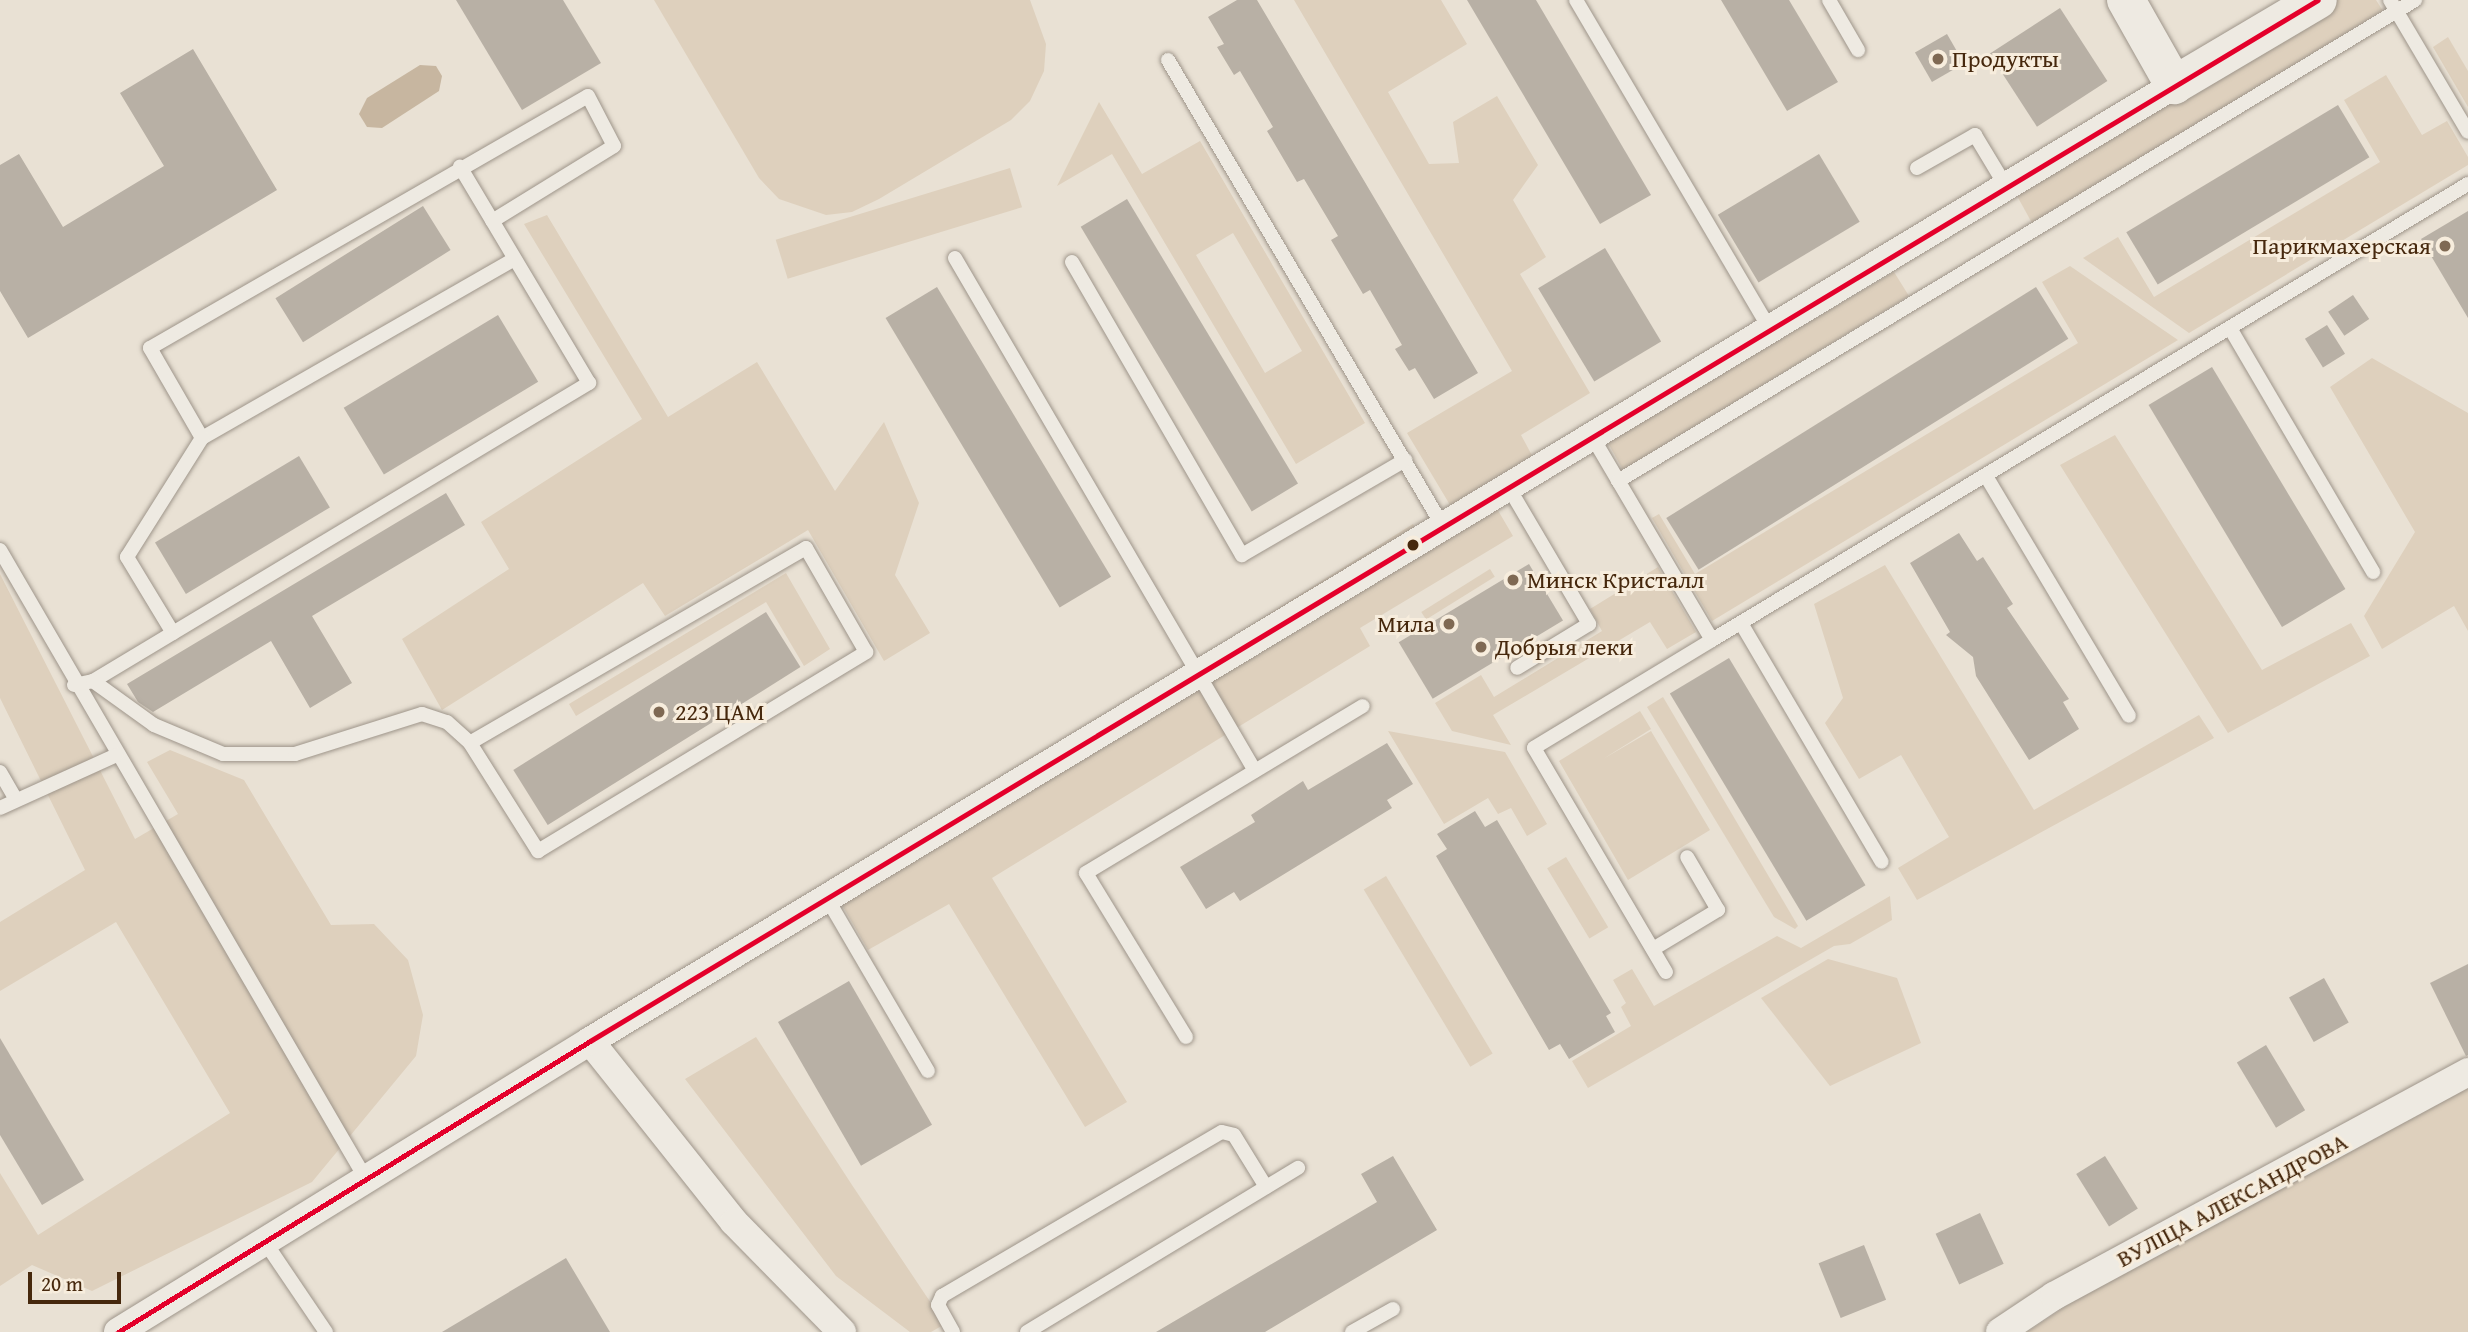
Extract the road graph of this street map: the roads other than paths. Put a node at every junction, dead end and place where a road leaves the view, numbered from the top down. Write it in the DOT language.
graph roads {
  1 [pos="1576,0"];
  2 [pos="1829,0"];
  3 [pos="2126,0"];
  4 [pos="2318,0"];
  5 [pos="2415,0"];
  6 [pos="2394,5"];
  7 [pos="1858,50"];
  8 [pos="1168,60"];
  9 [pos="2174,85"];
  10 [pos="2468,132"];
  11 [pos="460,167"];
  12 [pos="1917,169"];
  13 [pos="2468,184"];
  14 [pos="2007,188"];
  15 [pos="492,221"];
  16 [pos="955,258"];
  17 [pos="514,259"];
  18 [pos="1072,262"];
  19 [pos="2230,328"];
  20 [pos="1770,331"];
  21 [pos="202,438"];
  22 [pos="1593,438"];
  23 [pos="1405,460"];
  24 [pos="1986,475"];
  25 [pos="1618,481"];
  26 [pos="1509,488"];
  27 [pos="1444,528"];
  28 [pos="0,550"];
  29 [pos="2373,572"];
  30 [pos="1741,623"];
  31 [pos="173,633"];
  32 [pos="1712,640"];
  33 [pos="1517,668"];
  34 [pos="1200,675"];
  35 [pos="93,681"];
  36 [pos="74,685"];
  37 [pos="1363,706"];
  38 [pos="2129,716"];
  39 [pos="470,743"];
  40 [pos="117,755"];
  41 [pos="1255,771"];
  42 [pos="0,772"];
  43 [pos="16,800"];
  44 [pos="0,808"];
  45 [pos="1687,857"];
  46 [pos="1882,862"];
  47 [pos="828,900"];
  48 [pos="1653,949"];
  49 [pos="1666,972"];
  50 [pos="1186,1037"];
  51 [pos="590,1041"];
  52 [pos="928,1071"];
  53 [pos="2468,1072"];
  54 [pos="1298,1168"];
  55 [pos="366,1179"];
  56 [pos="1266,1187"];
  57 [pos="265,1242"];
  58 [pos="1393,1309"];
  59 [pos="118,1332"];
  60 [pos="326,1332"];
  61 [pos="842,1332"];
  62 [pos="953,1332"];
  63 [pos="1027,1332"];
  64 [pos="1352,1332"];
  65 [pos="2000,1332"];
  1 -- 20 [label="lane"];
  2 -- 7 [label="lane"];
  3 -- 9 [label="main road"];
  4 -- 9 [label="main road"];
  5 -- 6 [label="lane"];
  6 -- 10 [label="lane"];
  6 -- 25 [label="lane"];
  8 -- 23 [label="lane"];
  9 -- 14 [label="street"];
  11 -- 15 [label="lane"];
  11 -- 15 [label="lane"];
  11 -- 21 [label="lane"];
  12 -- 14 [label="lane"];
  13 -- 19 [label="lane"];
  14 -- 20 [label="street"];
  15 -- 17 [label="lane"];
  16 -- 34 [label="lane"];
  17 -- 21 [label="lane"];
  17 -- 31 [label="lane"];
  18 -- 23 [label="lane"];
  19 -- 24 [label="lane"];
  19 -- 29 [label="lane"];
  20 -- 22 [label="street"];
  21 -- 31 [label="lane"];
  22 -- 25 [label="lane"];
  22 -- 26 [label="street"];
  23 -- 27 [label="lane"];
  24 -- 30 [label="lane"];
  24 -- 38 [label="lane"];
  25 -- 32 [label="lane"];
  26 -- 27 [label="street"];
  26 -- 33 [label="lane"];
  27 -- 34 [label="street"];
  28 -- 36 [label="lane"];
  30 -- 32 [label="lane"];
  30 -- 46 [label="lane"];
  31 -- 35 [label="lane"];
  32 -- 48 [label="lane"];
  34 -- 41 [label="lane"];
  34 -- 47 [label="street"];
  35 -- 36 [label="lane"];
  35 -- 39 [label="lane"];
  36 -- 40 [label="lane"];
  37 -- 41 [label="lane"];
  39 -- 39 [label="lane"];
  40 -- 43 [label="lane"];
  40 -- 55 [label="lane"];
  41 -- 50 [label="lane"];
  42 -- 43 [label="lane"];
  43 -- 44 [label="lane"];
  45 -- 48 [label="lane"];
  47 -- 51 [label="street"];
  47 -- 52 [label="lane"];
  48 -- 49 [label="lane"];
  51 -- 55 [label="street"];
  51 -- 61 [label="street"];
  53 -- 65 [label="street, ВУЛІЦА АЛЕКСАНДРОВА"];
  54 -- 56 [label="lane"];
  55 -- 57 [label="street"];
  56 -- 62 [label="lane"];
  56 -- 63 [label="lane"];
  57 -- 59 [label="street"];
  57 -- 60 [label="lane"];
  58 -- 64 [label="lane"];
}
